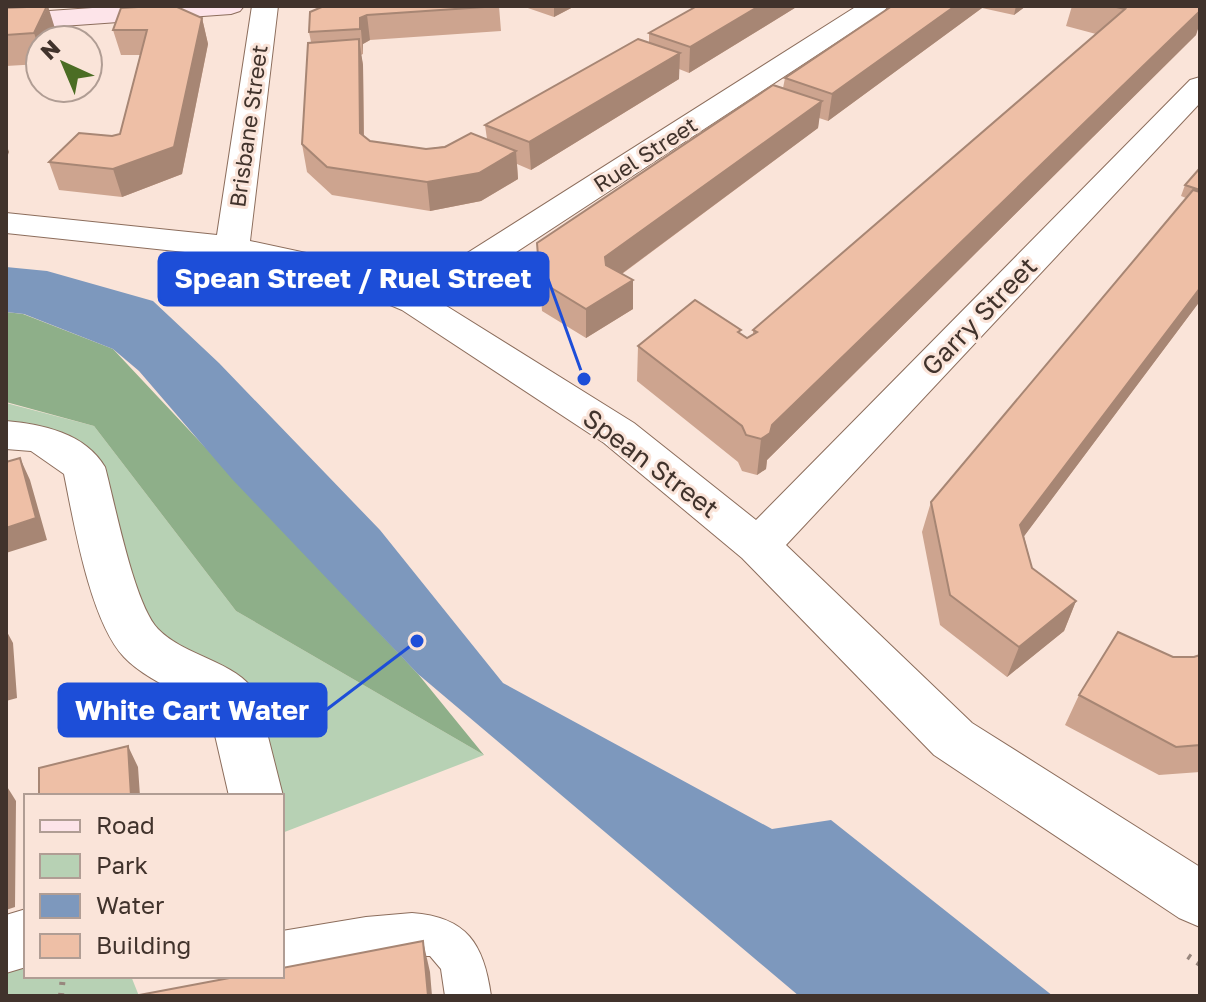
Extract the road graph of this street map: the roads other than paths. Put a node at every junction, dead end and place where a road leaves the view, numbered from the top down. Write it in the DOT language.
graph roads {
  1 [pos="231,6"];
  2 [pos="265,6"];
  3 [pos="875,6"];
  4 [pos="6,22"];
  5 [pos="1200,86"];
  6 [pos="6,223"];
  7 [pos="232,247"];
  8 [pos="415,302"];
  9 [pos="6,435"];
  10 [pos="758,546"];
  11 [pos="256,794"];
  12 [pos="1200,899"];
  13 [pos="284,952"];
  14 [pos="468,996"];
  1 -- 4 [label="street"];
  2 -- 7 [label="street, Brisbane Street"];
  3 -- 8 [label="street, Ruel Street"];
  5 -- 10 [label="street, Garry Street"];
  6 -- 7 [label="street, Spean Street"];
  7 -- 8 [label="street, Spean Street"];
  8 -- 10 [label="street, Spean Street"];
  9 -- 11 [label="street"];
  10 -- 12 [label="street, Spean Street"];
  13 -- 14 [label="lane"];
}
